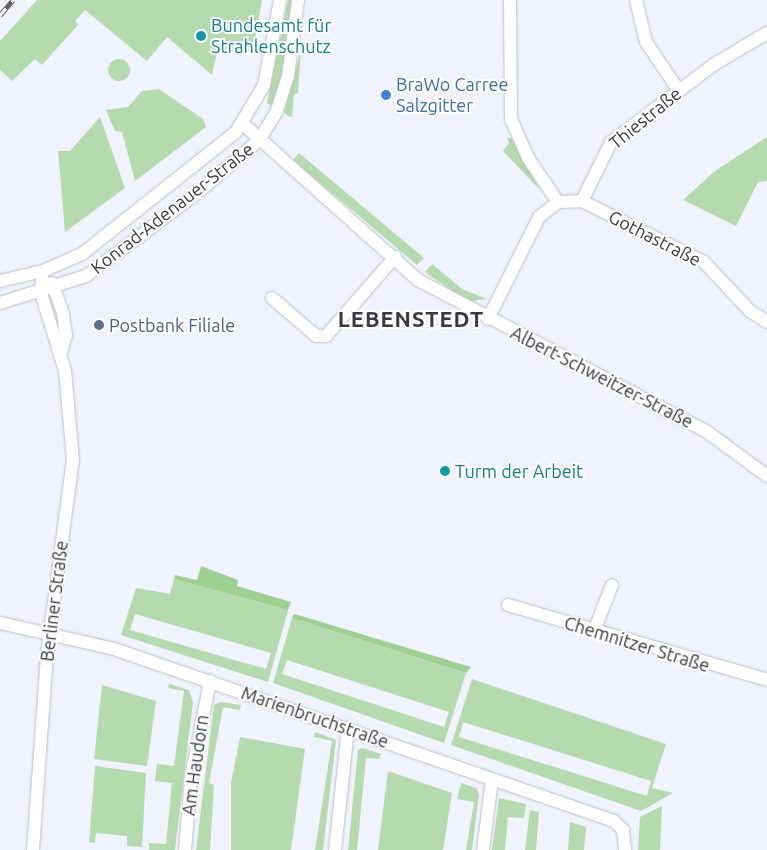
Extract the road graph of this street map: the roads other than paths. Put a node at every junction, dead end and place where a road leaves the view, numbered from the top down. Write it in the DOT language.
graph roads {
  1 [pos="280,0"];
  2 [pos="298,0"];
  3 [pos="510,0"];
  4 [pos="636,0"];
  5 [pos="767,33"];
  6 [pos="679,90"];
  7 [pos="243,124"];
  8 [pos="259,140"];
  9 [pos="582,201"];
  10 [pos="558,202"];
  11 [pos="395,257"];
  12 [pos="43,271"];
  13 [pos="0,281"];
  14 [pos="57,288"];
  15 [pos="41,293"];
  16 [pos="272,298"];
  17 [pos="0,303"];
  18 [pos="488,319"];
  19 [pos="767,322"];
  20 [pos="62,352"];
  21 [pos="767,476"];
  22 [pos="612,585"];
  23 [pos="508,605"];
  24 [pos="0,623"];
  25 [pos="594,631"];
  26 [pos="50,632"];
  27 [pos="767,680"];
  28 [pos="210,681"];
  29 [pos="348,728"];
  30 [pos="492,780"];
  31 [pos="33,850"];
  32 [pos="185,850"];
  33 [pos="335,850"];
  34 [pos="483,850"];
  35 [pos="625,850"];
  1 -- 7 [label="street"];
  2 -- 8 [label="street, Konrad-Adenauer-Straße"];
  3 -- 10 [label="street"];
  4 -- 6 [label="street"];
  5 -- 6 [label="street, Thiestraße"];
  6 -- 9 [label="street, Thiestraße"];
  7 -- 8 [label="street, Albert-Schweitzer-Straße"];
  7 -- 12 [label="street, Konrad-Adenauer-Straße"];
  8 -- 11 [label="street, Albert-Schweitzer-Straße"];
  8 -- 14 [label="street, Konrad-Adenauer-Straße"];
  9 -- 10 [label="street"];
  9 -- 19 [label="street, Gothastraße"];
  10 -- 18 [label="street"];
  11 -- 16 [label="street"];
  11 -- 18 [label="street, Albert-Schweitzer-Straße"];
  12 -- 13 [label="street, Konrad-Adenauer-Straße"];
  12 -- 14 [label="street"];
  12 -- 15 [label="street"];
  14 -- 15 [label="street, Konrad-Adenauer-Straße"];
  14 -- 20 [label="street, Berliner Straße"];
  15 -- 17 [label="street, Konrad-Adenauer-Straße"];
  15 -- 20 [label="street, Berliner Straße"];
  18 -- 21 [label="street, Albert-Schweitzer-Straße"];
  20 -- 26 [label="street, Berliner Straße"];
  22 -- 25 [label="street"];
  23 -- 25 [label="street, Chemnitzer Straße"];
  24 -- 26 [label="street, Marienbruchstraße"];
  25 -- 27 [label="street, Chemnitzer Straße"];
  26 -- 28 [label="street, Marienbruchstraße"];
  26 -- 31 [label="street, Berliner Straße"];
  28 -- 29 [label="street, Marienbruchstraße"];
  28 -- 32 [label="street, Am Haudorn"];
  29 -- 30 [label="street, Marienbruchstraße"];
  29 -- 33 [label="street"];
  30 -- 34 [label="street"];
  30 -- 35 [label="street, Marienbruchstraße"];
}
